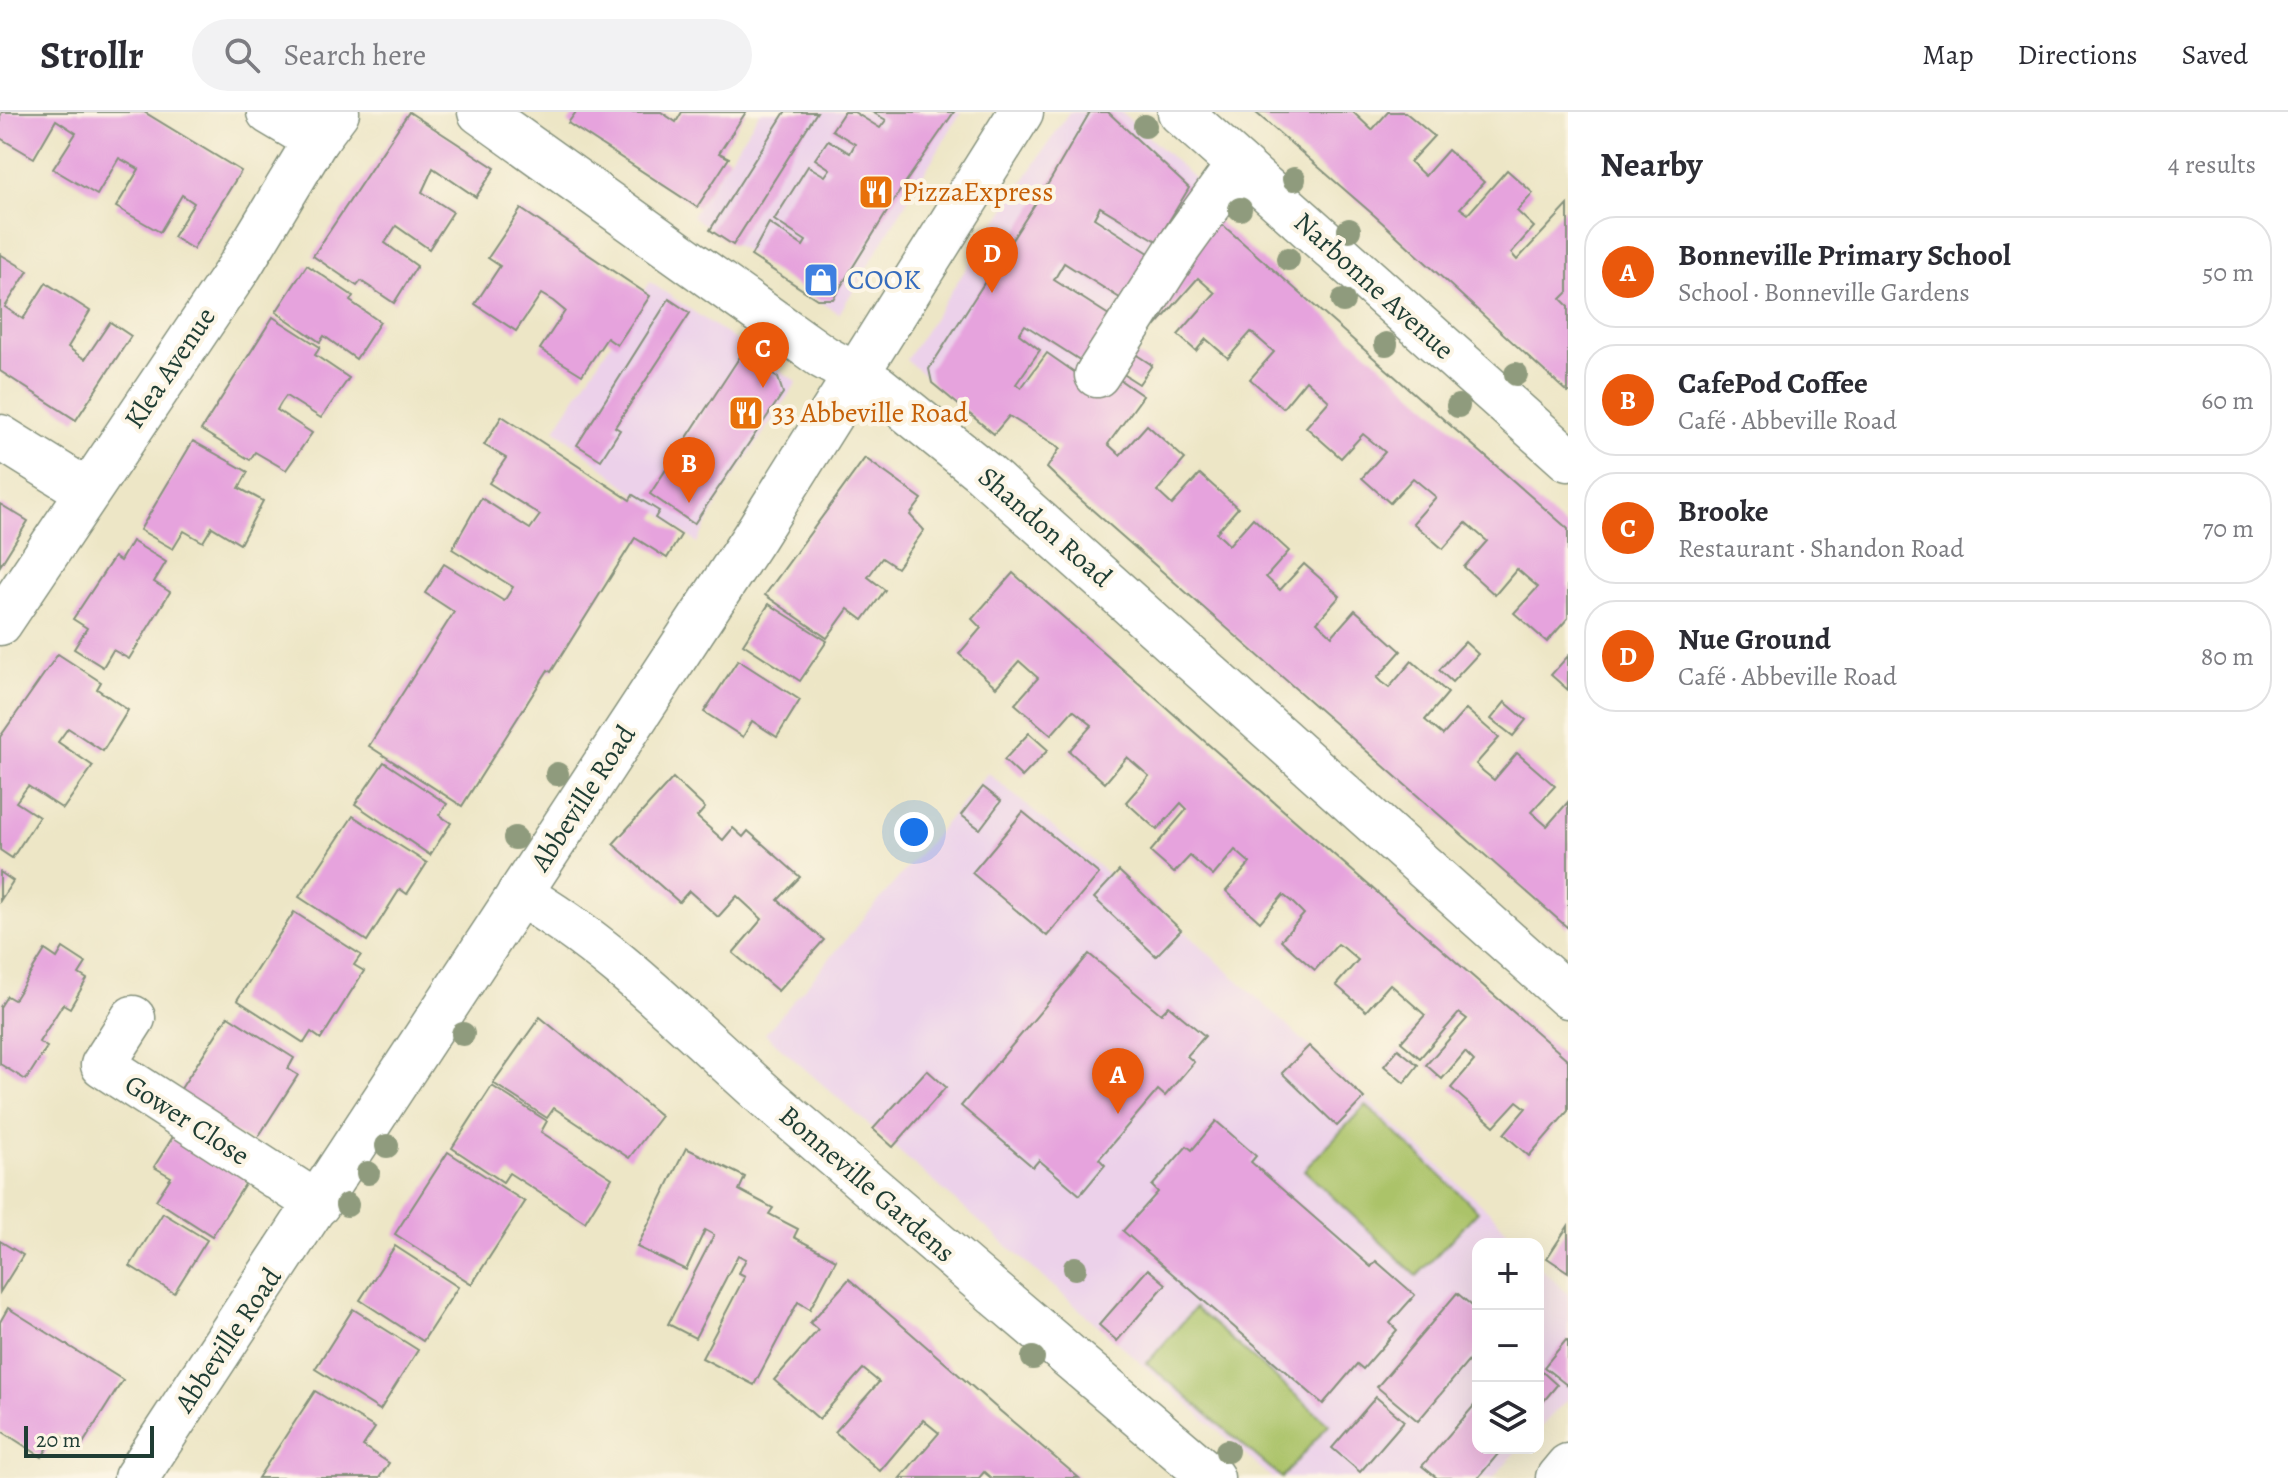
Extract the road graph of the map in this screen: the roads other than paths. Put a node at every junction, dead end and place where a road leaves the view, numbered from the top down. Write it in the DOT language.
graph roads {
  1 [pos="269,112"];
  2 [pos="480,112"];
  3 [pos="1021,112"];
  4 [pos="1180,112"];
  5 [pos="326,126"];
  6 [pos="1238,165"];
  7 [pos="857,374"];
  8 [pos="1097,375"];
  9 [pos="0,437"];
  10 [pos="1568,459"];
  11 [pos="87,491"];
  12 [pos="0,623"];
  13 [pos="519,894"];
  14 [pos="1568,996"];
  15 [pos="133,1018"];
  16 [pos="318,1204"];
  17 [pos="1568,1466"];
  18 [pos="136,1478"];
  19 [pos="1212,1478"];
  20 [pos="1558,1478"];
  1 -- 5 [label="street"];
  2 -- 7 [label="street, Shandon Road"];
  3 -- 7 [label="street, Abbeville Road"];
  4 -- 6 [label="street, Narbonne Avenue"];
  5 -- 11 [label="street, Klea Avenue"];
  6 -- 8 [label="street"];
  6 -- 10 [label="street, Narbonne Avenue"];
  7 -- 13 [label="street, Abbeville Road"];
  7 -- 14 [label="street, Shandon Road"];
  9 -- 11 [label="street"];
  11 -- 12 [label="street, Klea Avenue"];
  13 -- 16 [label="street, Abbeville Road"];
  13 -- 19 [label="street, Bonneville Gardens"];
  15 -- 16 [label="street, Gower Close"];
  16 -- 18 [label="street, Abbeville Road"];
  17 -- 20 [label="street"];
}
